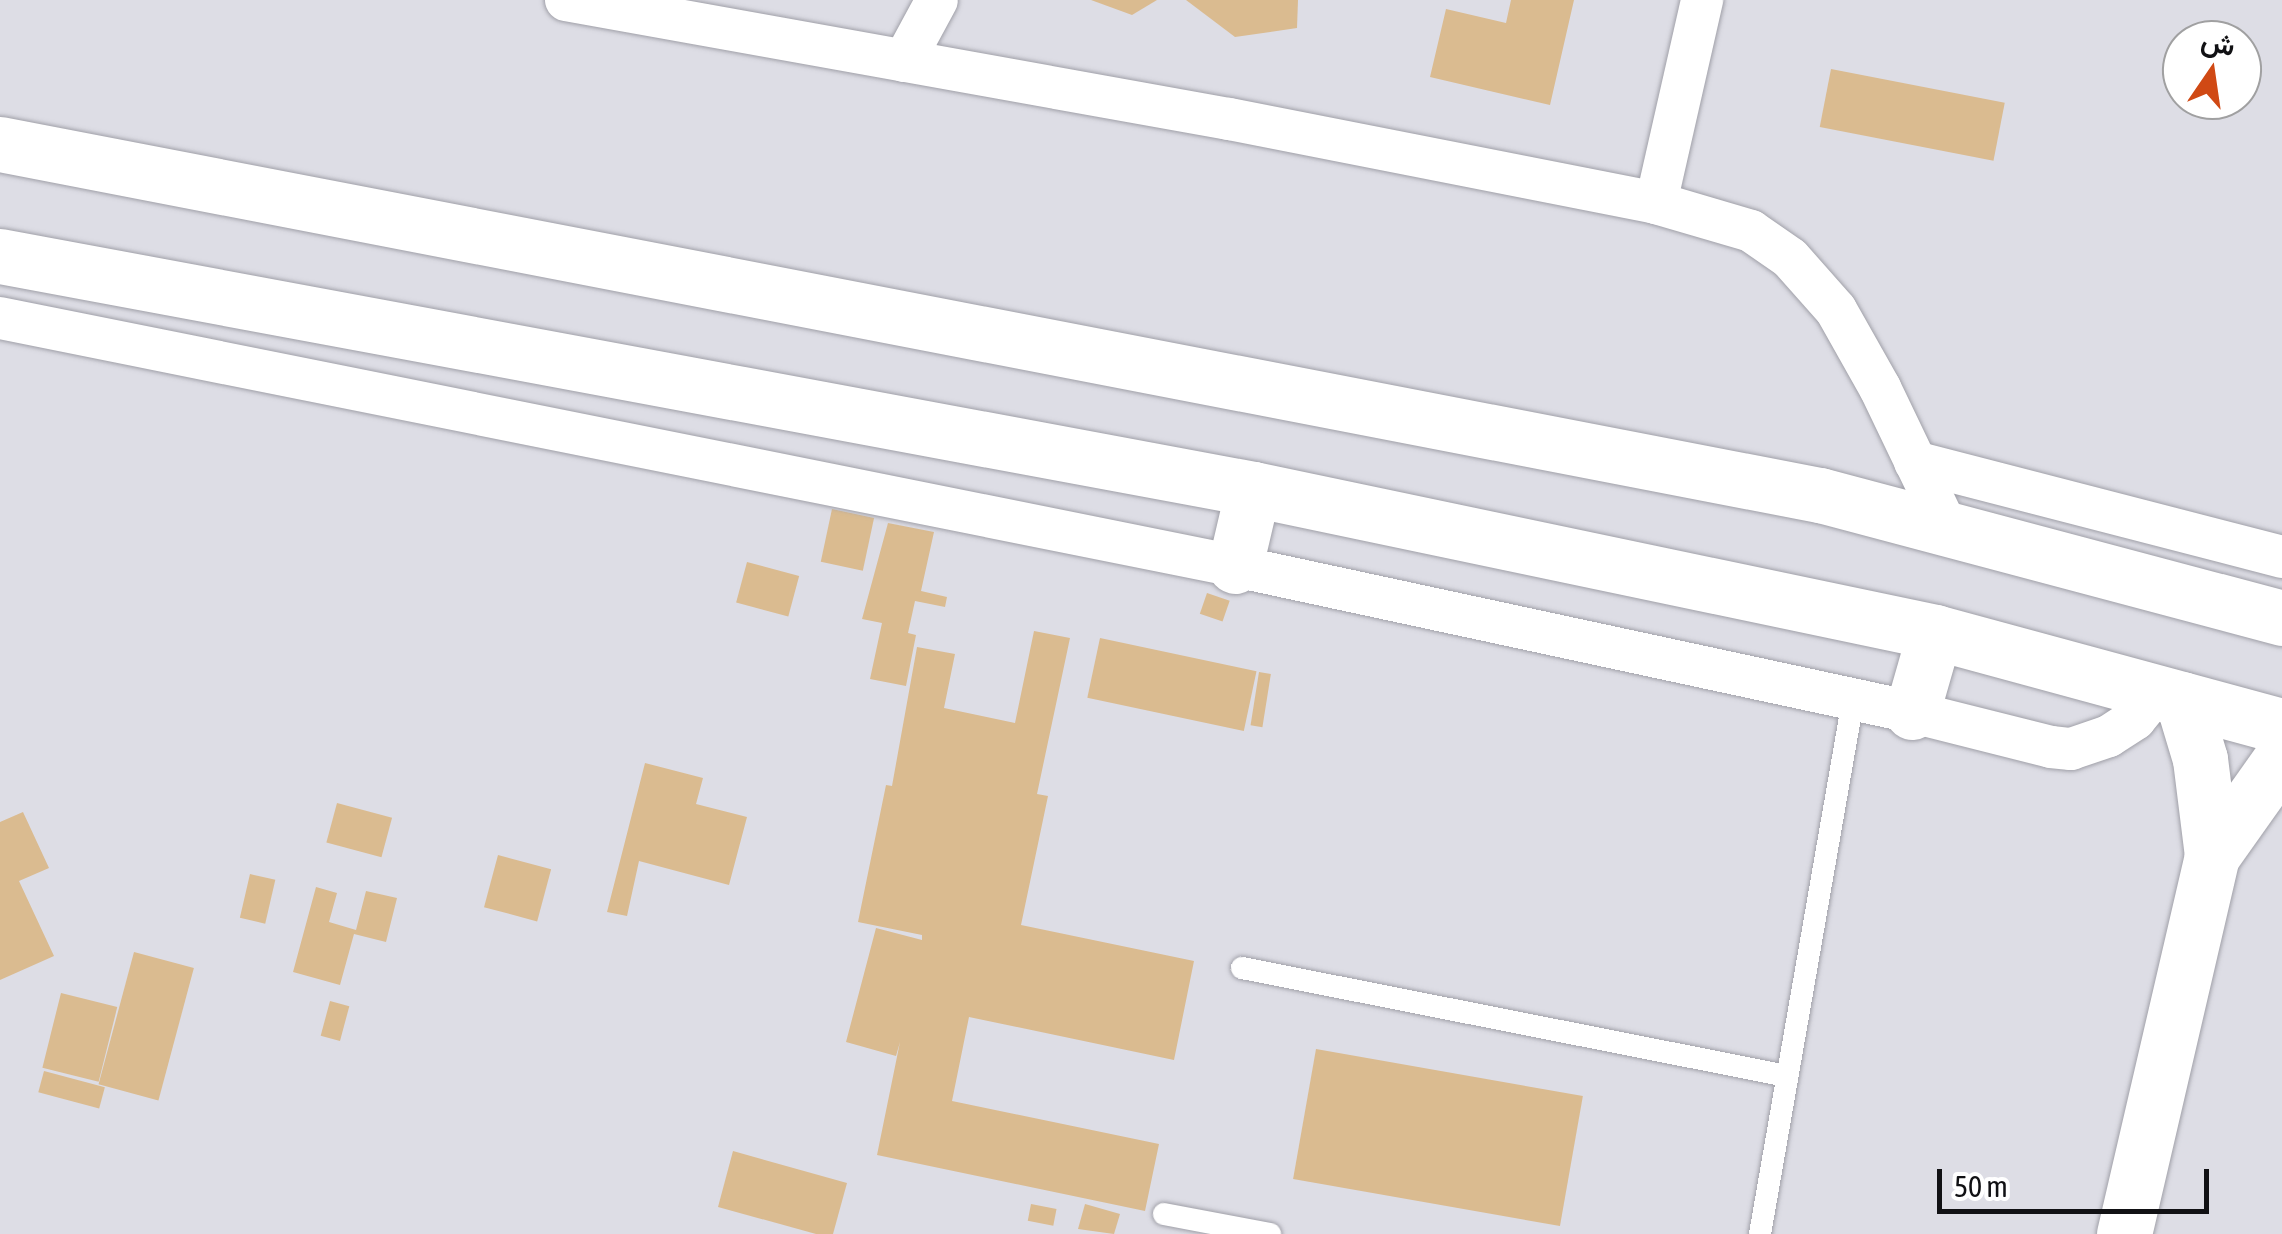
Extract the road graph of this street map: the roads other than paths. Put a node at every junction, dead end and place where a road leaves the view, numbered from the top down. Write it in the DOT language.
graph roads {
  1 [pos="566,0"];
  2 [pos="937,0"];
  3 [pos="1702,0"];
  4 [pos="904,61"];
  5 [pos="0,144"];
  6 [pos="1656,203"];
  7 [pos="0,256"];
  8 [pos="0,318"];
  9 [pos="1915,462"];
  10 [pos="1253,489"];
  11 [pos="1947,528"];
  12 [pos="2282,557"];
  13 [pos="1236,566"];
  14 [pos="2282,618"];
  15 [pos="1935,632"];
  16 [pos="2169,695"];
  17 [pos="1852,700"];
  18 [pos="1912,712"];
  19 [pos="2282,726"];
  20 [pos="2282,758"];
  21 [pos="2212,856"];
  22 [pos="1242,968"];
  23 [pos="1787,1076"];
  24 [pos="1164,1214"];
  25 [pos="1270,1234"];
  26 [pos="1760,1234"];
  27 [pos="2124,1234"];
  1 -- 4 [label="street"];
  2 -- 4 [label="street"];
  3 -- 6 [label="street"];
  4 -- 6 [label="street"];
  5 -- 11 [label="main road"];
  6 -- 9 [label="street"];
  7 -- 10 [label="main road"];
  8 -- 13 [label="street"];
  9 -- 11 [label="street"];
  9 -- 12 [label="street"];
  10 -- 13 [label="main road"];
  10 -- 15 [label="main road"];
  11 -- 14 [label="main road"];
  13 -- 17 [label="street"];
  15 -- 16 [label="main road"];
  15 -- 18 [label="main road"];
  16 -- 18 [label="street"];
  16 -- 19 [label="main road"];
  16 -- 21 [label="main road"];
  17 -- 18 [label="street"];
  17 -- 23 [label="lane"];
  20 -- 21 [label="main road"];
  21 -- 27 [label="main road"];
  22 -- 23 [label="lane"];
  23 -- 26 [label="lane"];
  24 -- 25 [label="lane"];
}
